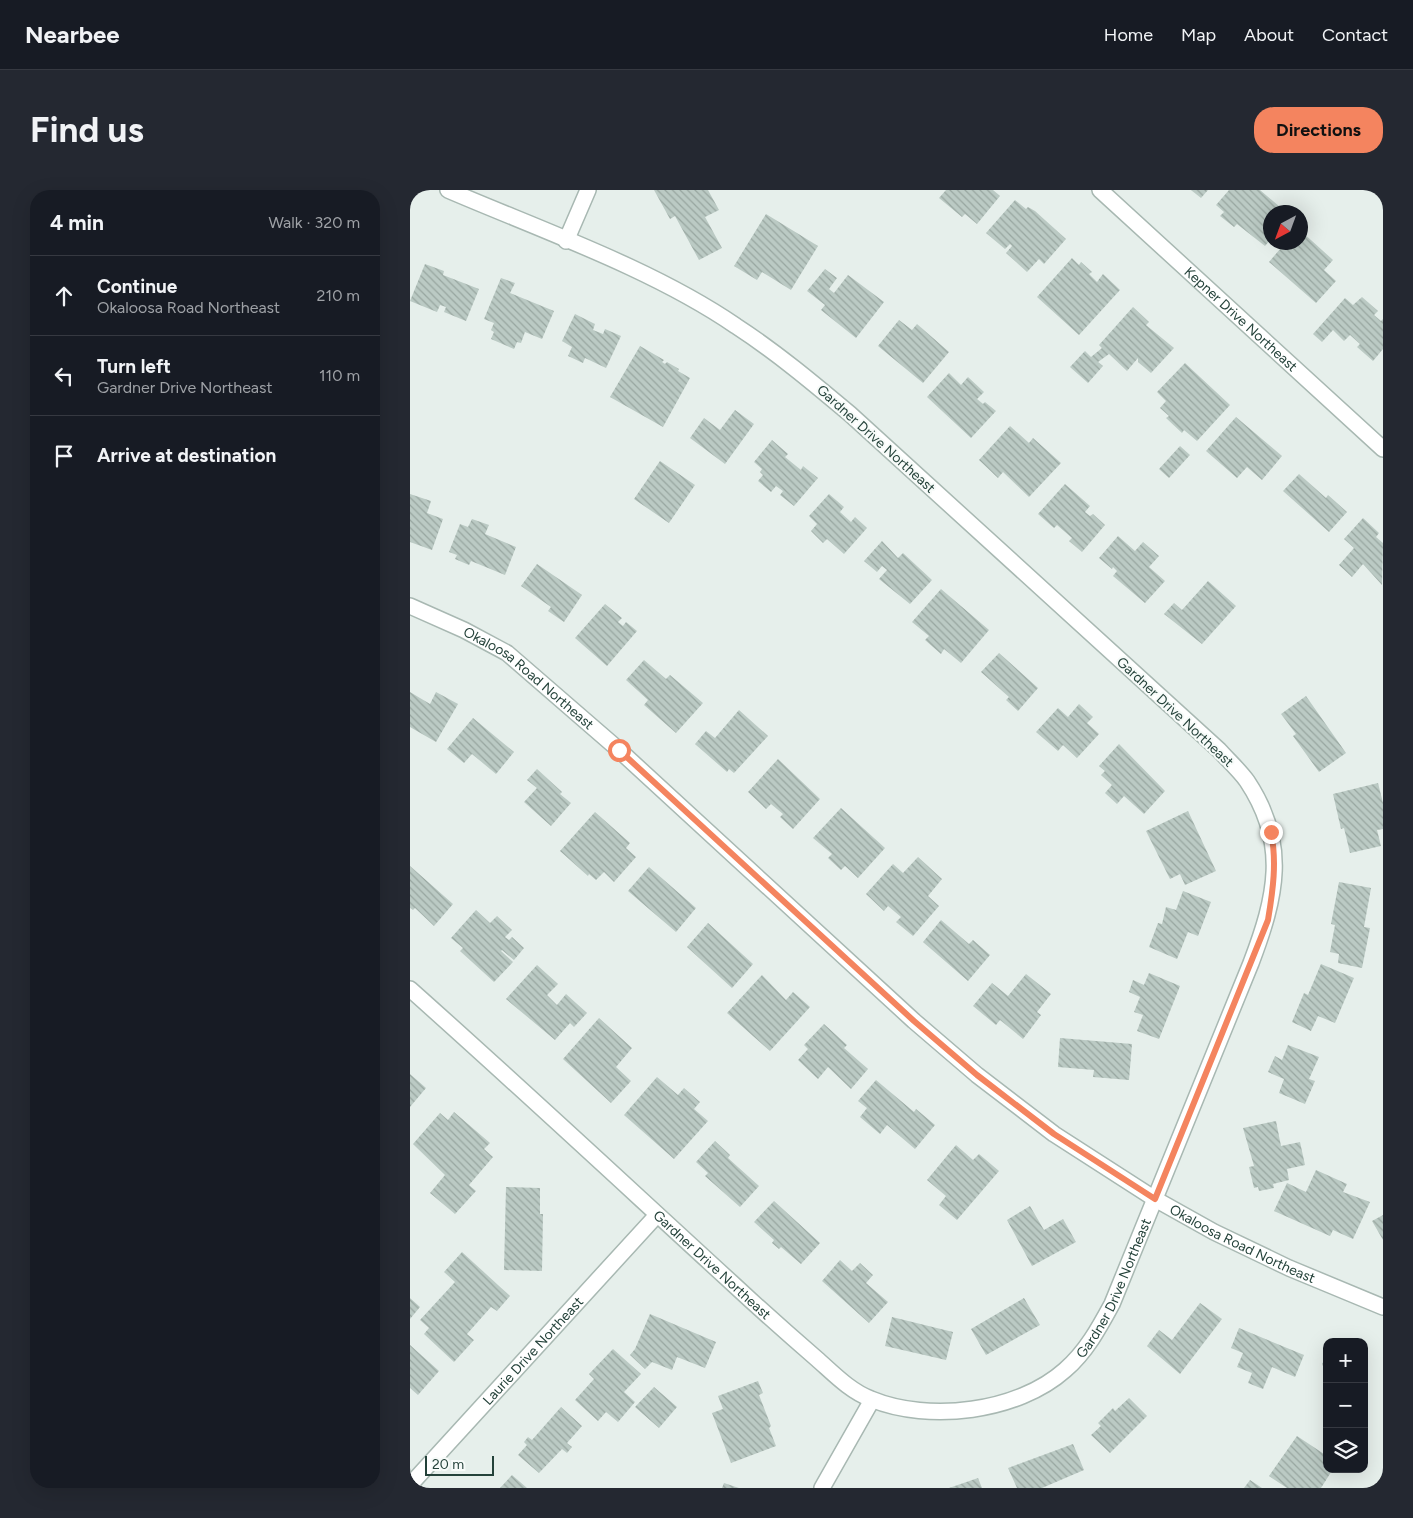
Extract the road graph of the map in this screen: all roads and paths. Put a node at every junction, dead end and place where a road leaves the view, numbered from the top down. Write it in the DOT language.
graph roads {
  1 [pos="448,190"];
  2 [pos="588,190"];
  3 [pos="1100,190"];
  4 [pos="566,241"];
  5 [pos="1383,449"];
  6 [pos="410,606"];
  7 [pos="410,989"];
  8 [pos="1155,1199"];
  9 [pos="658,1215"];
  10 [pos="1383,1307"];
  11 [pos="872,1400"];
  12 [pos="410,1485"];
  13 [pos="822,1488"];
  1 -- 4 [label="street, Gardner Drive Northeast"];
  2 -- 4 [label="street"];
  3 -- 5 [label="street, Kepner Drive Northeast"];
  4 -- 8 [label="street, Gardner Drive Northeast"];
  6 -- 8 [label="street, Okaloosa Road Northeast"];
  7 -- 9 [label="street, Gardner Drive Northeast"];
  8 -- 10 [label="street, Okaloosa Road Northeast"];
  8 -- 11 [label="street, Gardner Drive Northeast"];
  9 -- 11 [label="street, Gardner Drive Northeast"];
  9 -- 12 [label="street, Laurie Drive Northeast"];
  11 -- 13 [label="street"];
}
